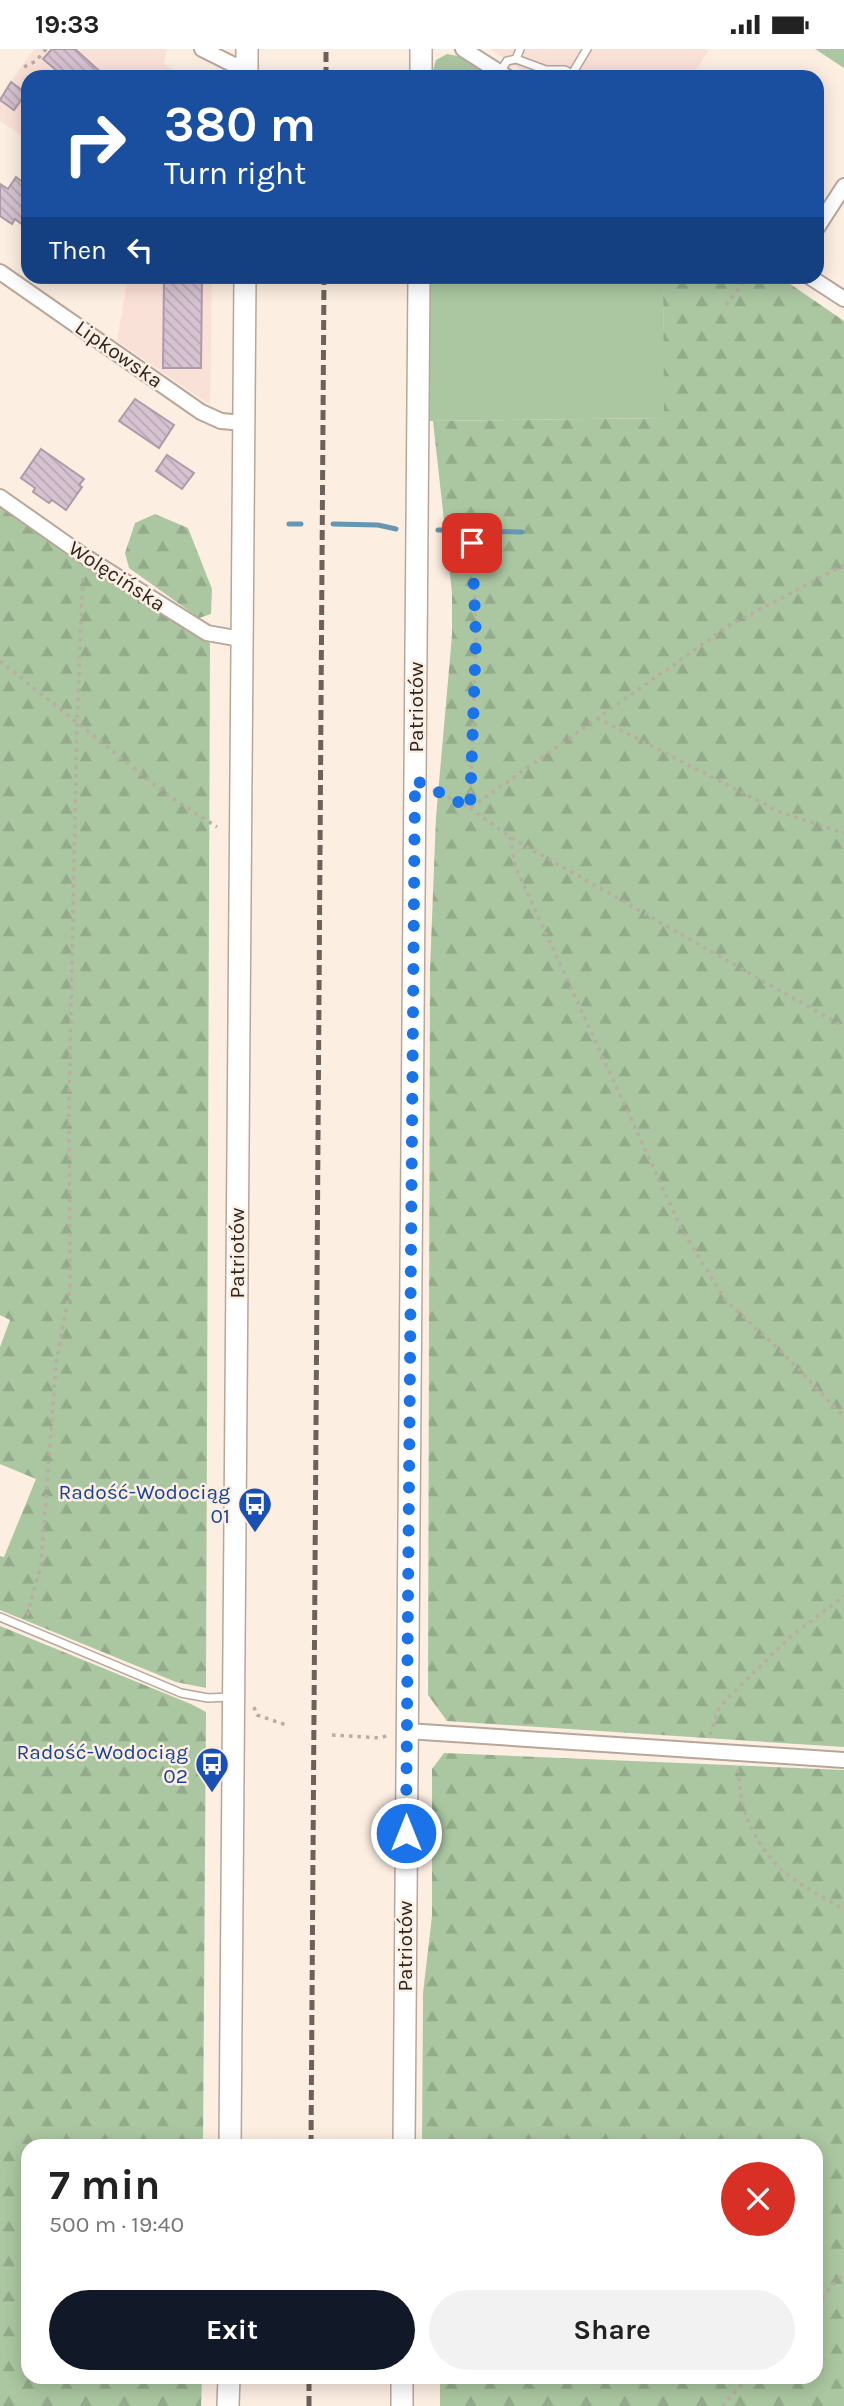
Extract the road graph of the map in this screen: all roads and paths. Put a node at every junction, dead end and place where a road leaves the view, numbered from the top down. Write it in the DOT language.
graph roads {
  1 [pos="46,49"];
  2 [pos="202,49"];
  3 [pos="421,49"];
  4 [pos="463,49"];
  5 [pos="520,49"];
  6 [pos="587,49"];
  7 [pos="516,59"];
  8 [pos="247,64"];
  9 [pos="24,67"];
  10 [pos="421,70"];
  11 [pos="495,70"];
  12 [pos="504,70"];
  13 [pos="545,70"];
  14 [pos="576,70"];
  15 [pos="844,187"];
  16 [pos="824,217"];
  17 [pos="0,272"];
  18 [pos="245,284"];
  19 [pos="419,284"];
  20 [pos="742,284"];
  21 [pos="821,284"];
  22 [pos="844,299"];
  23 [pos="726,305"];
  24 [pos="244,423"];
  25 [pos="0,497"];
  26 [pos="472,519"];
  27 [pos="84,556"];
  28 [pos="844,565"];
  29 [pos="241,639"];
  30 [pos="0,661"];
  31 [pos="597,718"];
  32 [pos="77,721"];
  33 [pos="415,780"];
  34 [pos="470,808"];
  35 [pos="217,827"];
  36 [pos="844,833"];
  37 [pos="510,837"];
  38 [pos="844,1027"];
  39 [pos="844,1416"];
  40 [pos="844,1596"];
  41 [pos="0,1617"];
  42 [pos="23,1626"];
  43 [pos="234,1697"];
  44 [pos="289,1726"];
  45 [pos="407,1731"];
  46 [pos="332,1735"];
  47 [pos="705,1750"];
  48 [pos="736,1753"];
  49 [pos="844,1760"];
  50 [pos="844,1910"];
  51 [pos="230,2139"];
  52 [pos="404,2139"];
  53 [pos="844,2273"];
  54 [pos="823,2296"];
  55 [pos="229,2384"];
  56 [pos="402,2384"];
  57 [pos="742,2384"];
  58 [pos="228,2406"];
  59 [pos="401,2406"];
  60 [pos="722,2406"];
  1 -- 9 [label="path"];
  2 -- 8 [label="street"];
  3 -- 10 [label="main road"];
  4 -- 11 [label="street"];
  5 -- 7 [label="lane"];
  6 -- 14 [label="lane"];
  7 -- 12 [label="lane"];
  7 -- 13 [label="lane"];
  15 -- 16 [label="street"];
  17 -- 24 [label="street, Lipkowska"];
  18 -- 24 [label="main road, Patriotów"];
  19 -- 33 [label="main road, Patriotów"];
  20 -- 23 [label="path"];
  21 -- 22 [label="street"];
  24 -- 29 [label="main road, Patriotów"];
  25 -- 27 [label="street, Wolęcińska"];
  26 -- 34 [label="path"];
  27 -- 29 [label="street, Wolęcińska"];
  27 -- 32 [label="path"];
  28 -- 31 [label="path"];
  29 -- 43 [label="main road, Patriotów"];
  30 -- 32 [label="path"];
  31 -- 34 [label="path"];
  31 -- 36 [label="path"];
  32 -- 35 [label="path"];
  32 -- 42 [label="path"];
  33 -- 34 [label="path"];
  33 -- 45 [label="main road, Patriotów"];
  34 -- 37 [label="path"];
  37 -- 38 [label="path"];
  37 -- 39 [label="path"];
  40 -- 47 [label="path"];
  41 -- 42 [label="lane"];
  42 -- 43 [label="lane"];
  43 -- 44 [label="path"];
  43 -- 51 [label="main road, Patriotów"];
  45 -- 46 [label="path"];
  45 -- 47 [label="street"];
  45 -- 52 [label="main road, Patriotów"];
  47 -- 48 [label="street"];
  48 -- 49 [label="street"];
  48 -- 50 [label="path"];
  53 -- 54 [label="path"];
  55 -- 58 [label="main road"];
  56 -- 59 [label="main road"];
  57 -- 60 [label="path"];
}
